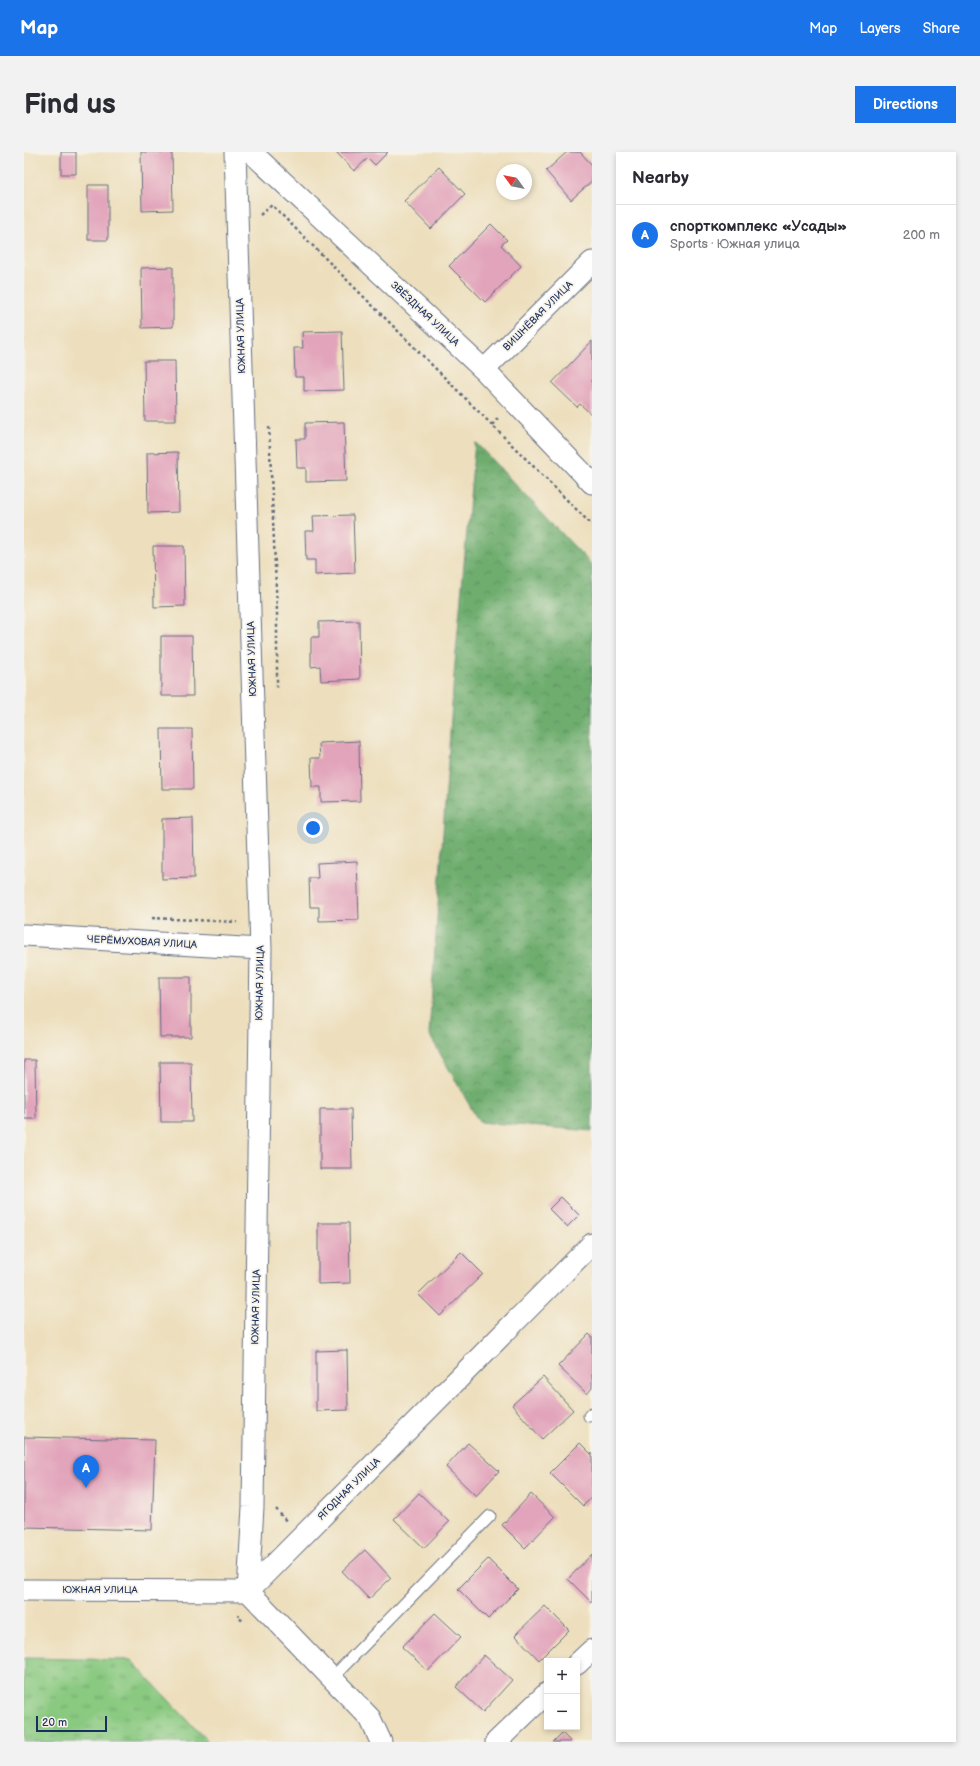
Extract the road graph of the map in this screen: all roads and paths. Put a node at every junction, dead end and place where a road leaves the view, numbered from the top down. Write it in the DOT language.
graph roads {
  1 [pos="235,152"];
  2 [pos="251,152"];
  3 [pos="259,216"];
  4 [pos="592,262"];
  5 [pos="484,370"];
  6 [pos="592,483"];
  7 [pos="592,525"];
  8 [pos="152,918"];
  9 [pos="260,924"];
  10 [pos="24,935"];
  11 [pos="261,949"];
  12 [pos="592,1244"];
  13 [pos="490,1516"];
  14 [pos="24,1590"];
  15 [pos="248,1591"];
  16 [pos="592,1650"];
  17 [pos="580,1661"];
  18 [pos="332,1678"];
  19 [pos="546,1694"];
  20 [pos="381,1742"];
  21 [pos="496,1742"];
  1 -- 9 [label="street, ЮЖНАЯ УЛИЦА"];
  2 -- 5 [label="street, ЗВЁЗДНАЯ УЛИЦА"];
  3 -- 7 [label="path"];
  4 -- 5 [label="street, ВИШНЁВАЯ УЛИЦА"];
  5 -- 6 [label="street, ЗВЁЗДНАЯ УЛИЦА"];
  8 -- 9 [label="path"];
  9 -- 11 [label="street, ЮЖНАЯ УЛИЦА"];
  10 -- 11 [label="street, ЧЕРЁМУХОВАЯ УЛИЦА"];
  11 -- 15 [label="street, ЮЖНАЯ УЛИЦА"];
  12 -- 15 [label="street, ЯГОДНАЯ УЛИЦА"];
  13 -- 18 [label="lane"];
  14 -- 15 [label="street, ЮЖНАЯ УЛИЦА"];
  15 -- 18 [label="street"];
  16 -- 17 [label="street"];
  18 -- 20 [label="street"];
  19 -- 21 [label="street"];
}
